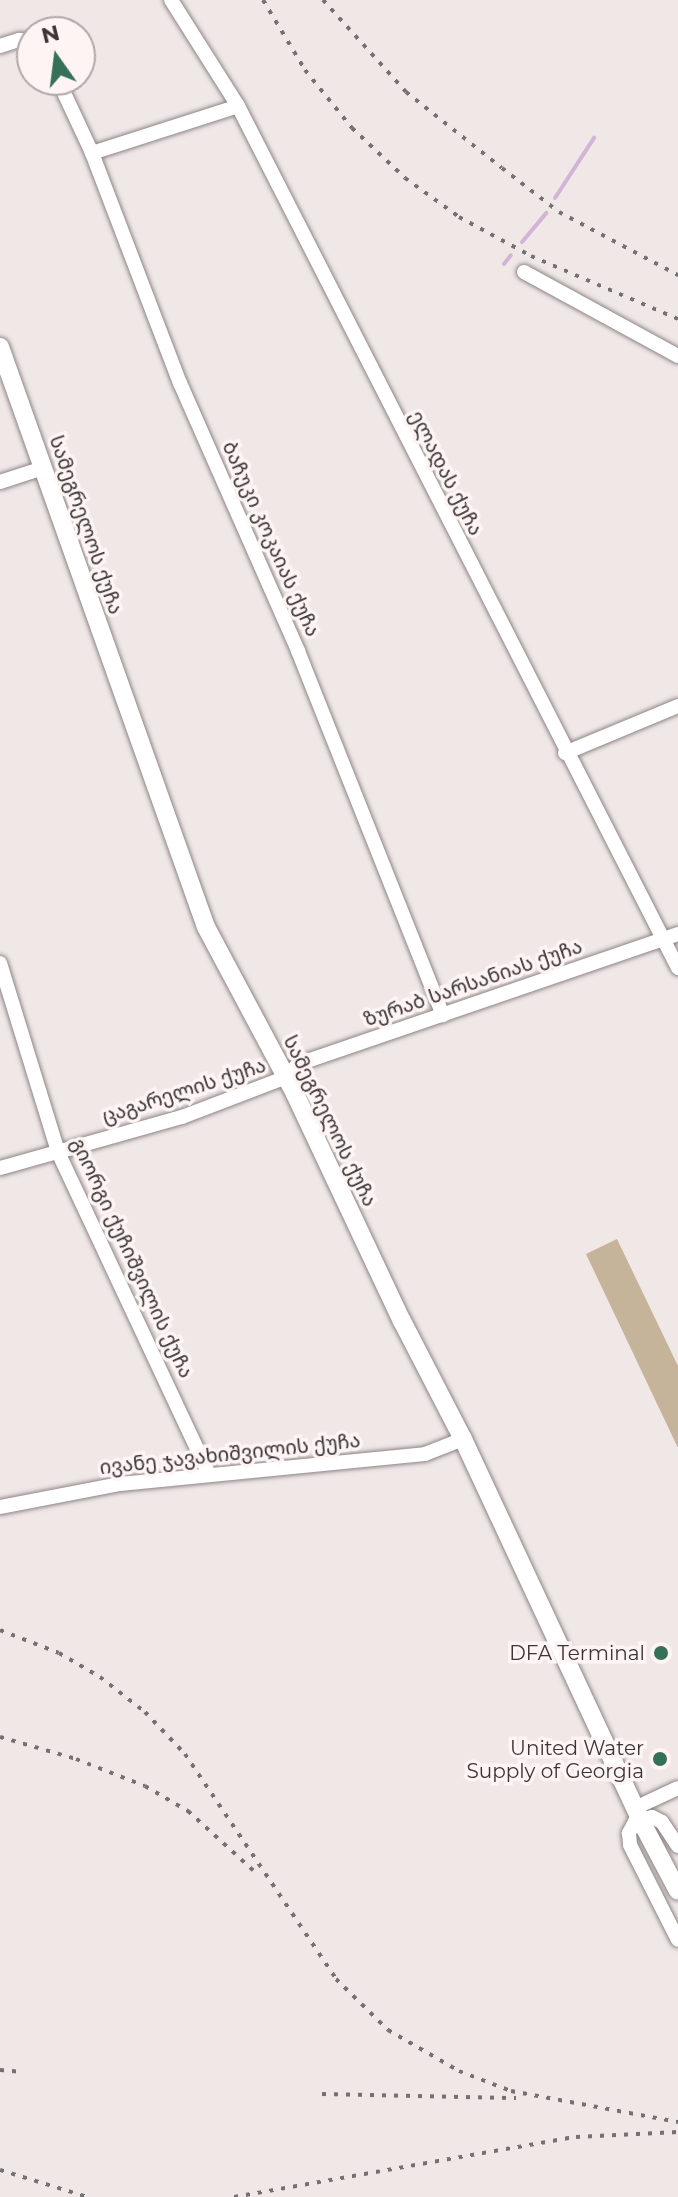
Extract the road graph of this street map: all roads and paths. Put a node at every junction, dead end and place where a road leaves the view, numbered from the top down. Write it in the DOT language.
graph roads {
  1 [pos="171,0"];
  2 [pos="65,96"];
  3 [pos="238,106"];
  4 [pos="92,153"];
  5 [pos="524,272"];
  6 [pos="0,347"];
  7 [pos="678,356"];
  8 [pos="43,468"];
  9 [pos="0,482"];
  10 [pos="678,706"];
  11 [pos="565,753"];
  12 [pos="678,934"];
  13 [pos="662,939"];
  14 [pos="0,963"];
  15 [pos="678,968"];
  16 [pos="443,1015"];
  17 [pos="287,1077"];
  18 [pos="58,1152"];
  19 [pos="0,1168"];
  20 [pos="463,1439"];
  21 [pos="209,1474"];
  22 [pos="0,1507"];
  23 [pos="678,1788"];
  24 [pos="637,1814"];
  25 [pos="678,1846"];
  26 [pos="678,1891"];
  27 [pos="678,1940"];
  1 -- 3 [label="street, ელადას ქუჩა"];
  2 -- 4 [label="street, ბაჩუკი კოკაიას ქუჩა"];
  3 -- 4 [label="street"];
  3 -- 11 [label="street, ელადას ქუჩა"];
  4 -- 16 [label="street, ბაჩუკი კოკაიას ქუჩა"];
  5 -- 7 [label="street"];
  6 -- 8 [label="main road, სამეგრელოს ქუჩა"];
  8 -- 9 [label="street"];
  8 -- 17 [label="main road, სამეგრელოს ქუჩა"];
  10 -- 11 [label="street"];
  11 -- 13 [label="street, ელადას ქუჩა"];
  12 -- 13 [label="street, ზურაბ სარსანიას ქუჩა"];
  13 -- 15 [label="street, ელადას ქუჩა"];
  13 -- 16 [label="street, ზურაბ სარსანიას ქუჩა"];
  14 -- 18 [label="street, გიორგი ქუჩიშვილის ქუჩა"];
  16 -- 17 [label="street, ზურაბ სარსანიას ქუჩა"];
  17 -- 18 [label="street, ცაგარელის ქუჩა"];
  17 -- 20 [label="main road, სამეგრელოს ქუჩა"];
  18 -- 19 [label="street, ცაგარელის ქუჩა"];
  18 -- 21 [label="street, გიორგი ქუჩიშვილის ქუჩა"];
  20 -- 21 [label="street, ივანე ჯავახიშვილის ქუჩა"];
  20 -- 24 [label="main road, სამეგრელოს ქუჩა"];
  21 -- 22 [label="street, ივანე ჯავახიშვილის ქუჩა"];
  23 -- 24 [label="street"];
  24 -- 25 [label="street"];
  24 -- 26 [label="main road, სამეგრელოს ქუჩა"];
  24 -- 27 [label="street"];
}
